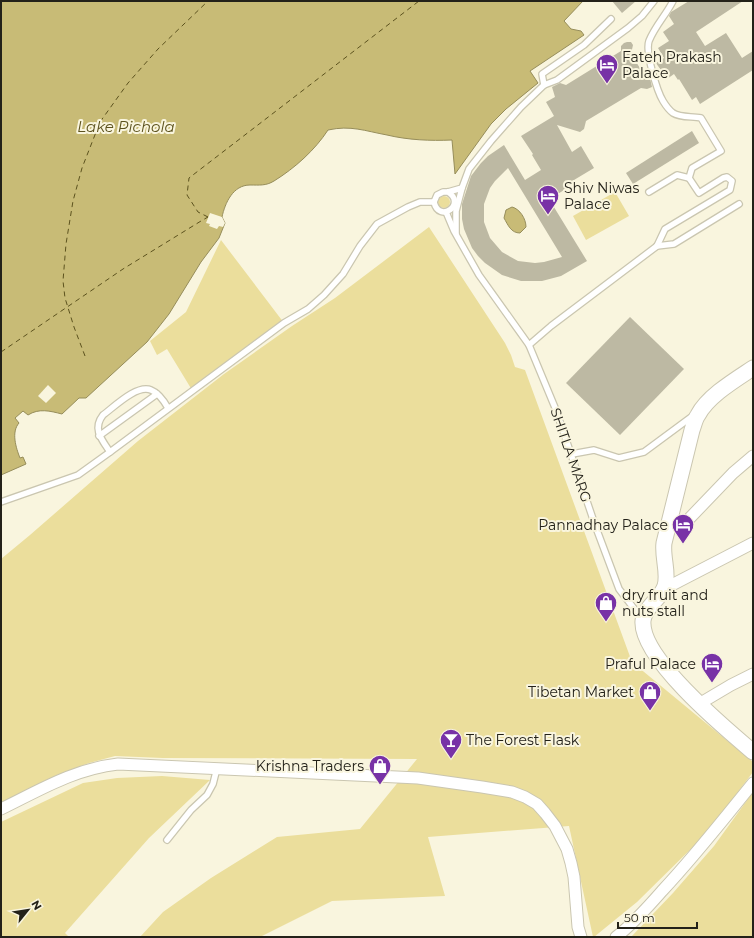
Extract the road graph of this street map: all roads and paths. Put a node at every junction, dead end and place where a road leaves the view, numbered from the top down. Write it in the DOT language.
graph roads {
  1 [pos="654,1"];
  2 [pos="673,1"];
  3 [pos="612,19"];
  4 [pos="544,86"];
  5 [pos="689,178"];
  6 [pos="462,188"];
  7 [pos="448,192"];
  8 [pos="649,192"];
  9 [pos="434,202"];
  10 [pos="739,204"];
  11 [pos="446,212"];
  12 [pos="456,234"];
  13 [pos="657,246"];
  14 [pos="529,345"];
  15 [pos="753,368"];
  16 [pos="157,394"];
  17 [pos="168,408"];
  18 [pos="698,414"];
  19 [pos="99,436"];
  20 [pos="110,452"];
  21 [pos="572,454"];
  22 [pos="753,456"];
  23 [pos="1,502"];
  24 [pos="668,528"];
  25 [pos="753,543"];
  26 [pos="664,589"];
  27 [pos="642,620"];
  28 [pos="753,674"];
  29 [pos="699,704"];
  30 [pos="753,752"];
  31 [pos="217,768"];
  32 [pos="753,783"];
  33 [pos="1,809"];
  34 [pos="167,840"];
  35 [pos="581,937"];
  36 [pos="616,937"];
  1 -- 4 [label="lane"];
  2 -- 5 [label="lane"];
  3 -- 4 [label="lane"];
  4 -- 6 [label="lane"];
  5 -- 8 [label="lane"];
  5 -- 13 [label="lane"];
  6 -- 7 [label="lane"];
  6 -- 12 [label="lane"];
  7 -- 9 [label="lane"];
  7 -- 11 [label="lane"];
  9 -- 11 [label="lane"];
  9 -- 17 [label="lane"];
  10 -- 13 [label="lane"];
  11 -- 12 [label="lane, SHITLA MARG"];
  12 -- 14 [label="lane, SHITLA MARG"];
  13 -- 14 [label="lane"];
  14 -- 21 [label="lane, SHITLA MARG"];
  15 -- 18 [label="main road"];
  16 -- 17 [label="lane"];
  16 -- 19 [label="lane"];
  16 -- 19 [label="lane"];
  17 -- 20 [label="lane"];
  18 -- 21 [label="lane"];
  18 -- 24 [label="main road"];
  19 -- 20 [label="lane"];
  20 -- 23 [label="lane"];
  21 -- 27 [label="lane, SHITLA MARG"];
  22 -- 24 [label="street"];
  24 -- 26 [label="main road"];
  25 -- 26 [label="street"];
  26 -- 27 [label="main road"];
  27 -- 29 [label="main road, SHITLA MARG"];
  28 -- 29 [label="street"];
  29 -- 30 [label="main road, SHITLA MARG"];
  31 -- 33 [label="street"];
  31 -- 34 [label="lane"];
  31 -- 35 [label="street"];
  32 -- 36 [label="street"];
}
